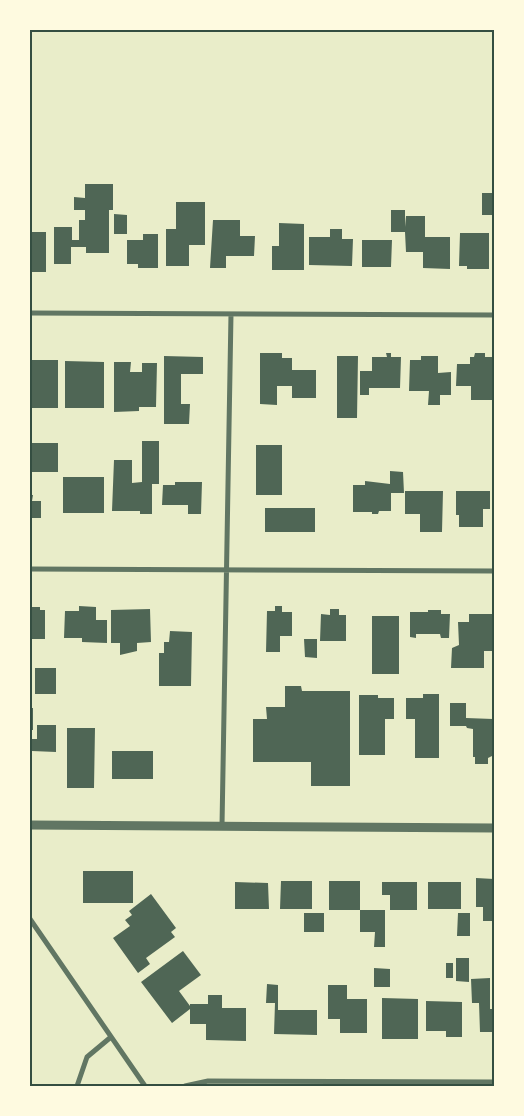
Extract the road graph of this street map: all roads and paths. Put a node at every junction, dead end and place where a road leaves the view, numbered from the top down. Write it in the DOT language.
graph roads {
  1 [pos="30,313"];
  2 [pos="231,314"];
  3 [pos="494,315"];
  4 [pos="30,569"];
  5 [pos="228,570"];
  6 [pos="494,571"];
  7 [pos="30,825"];
  8 [pos="222,826"];
  9 [pos="494,828"];
  10 [pos="30,919"];
  11 [pos="111,1037"];
  12 [pos="494,1082"];
  13 [pos="77,1086"];
  14 [pos="145,1086"];
  15 [pos="185,1086"];
  1 -- 2 [label="street"];
  2 -- 3 [label="street"];
  2 -- 5 [label="street"];
  4 -- 5 [label="street"];
  5 -- 6 [label="street"];
  5 -- 8 [label="street"];
  7 -- 8 [label="street"];
  8 -- 9 [label="street"];
  10 -- 11 [label="street"];
  11 -- 13 [label="street"];
  11 -- 14 [label="street"];
  12 -- 15 [label="street"];
}
